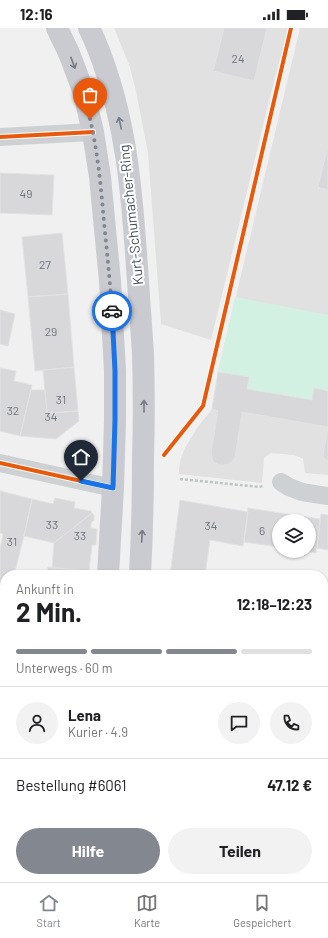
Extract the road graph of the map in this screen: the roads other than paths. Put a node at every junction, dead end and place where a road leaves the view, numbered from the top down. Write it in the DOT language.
graph roads {
  1 [pos="57,28"];
  2 [pos="89,28"];
  3 [pos="93,132"];
  4 [pos="0,137"];
  5 [pos="0,462"];
  6 [pos="281,482"];
  7 [pos="113,488"];
  8 [pos="328,496"];
  9 [pos="108,570"];
  10 [pos="140,570"];
  1 -- 3 [label="main road, Kurt-Schumacher-Ring, one-way"];
  10 -- 2 [label="main road, Kurt-Schumacher-Ring, one-way"];
  3 -- 4 [label="street"];
  3 -- 7 [label="main road, Kurt-Schumacher-Ring"];
  5 -- 7 [label="street"];
  6 -- 8 [label="street"];
  7 -- 9 [label="main road, Kurt-Schumacher-Ring"];
}
